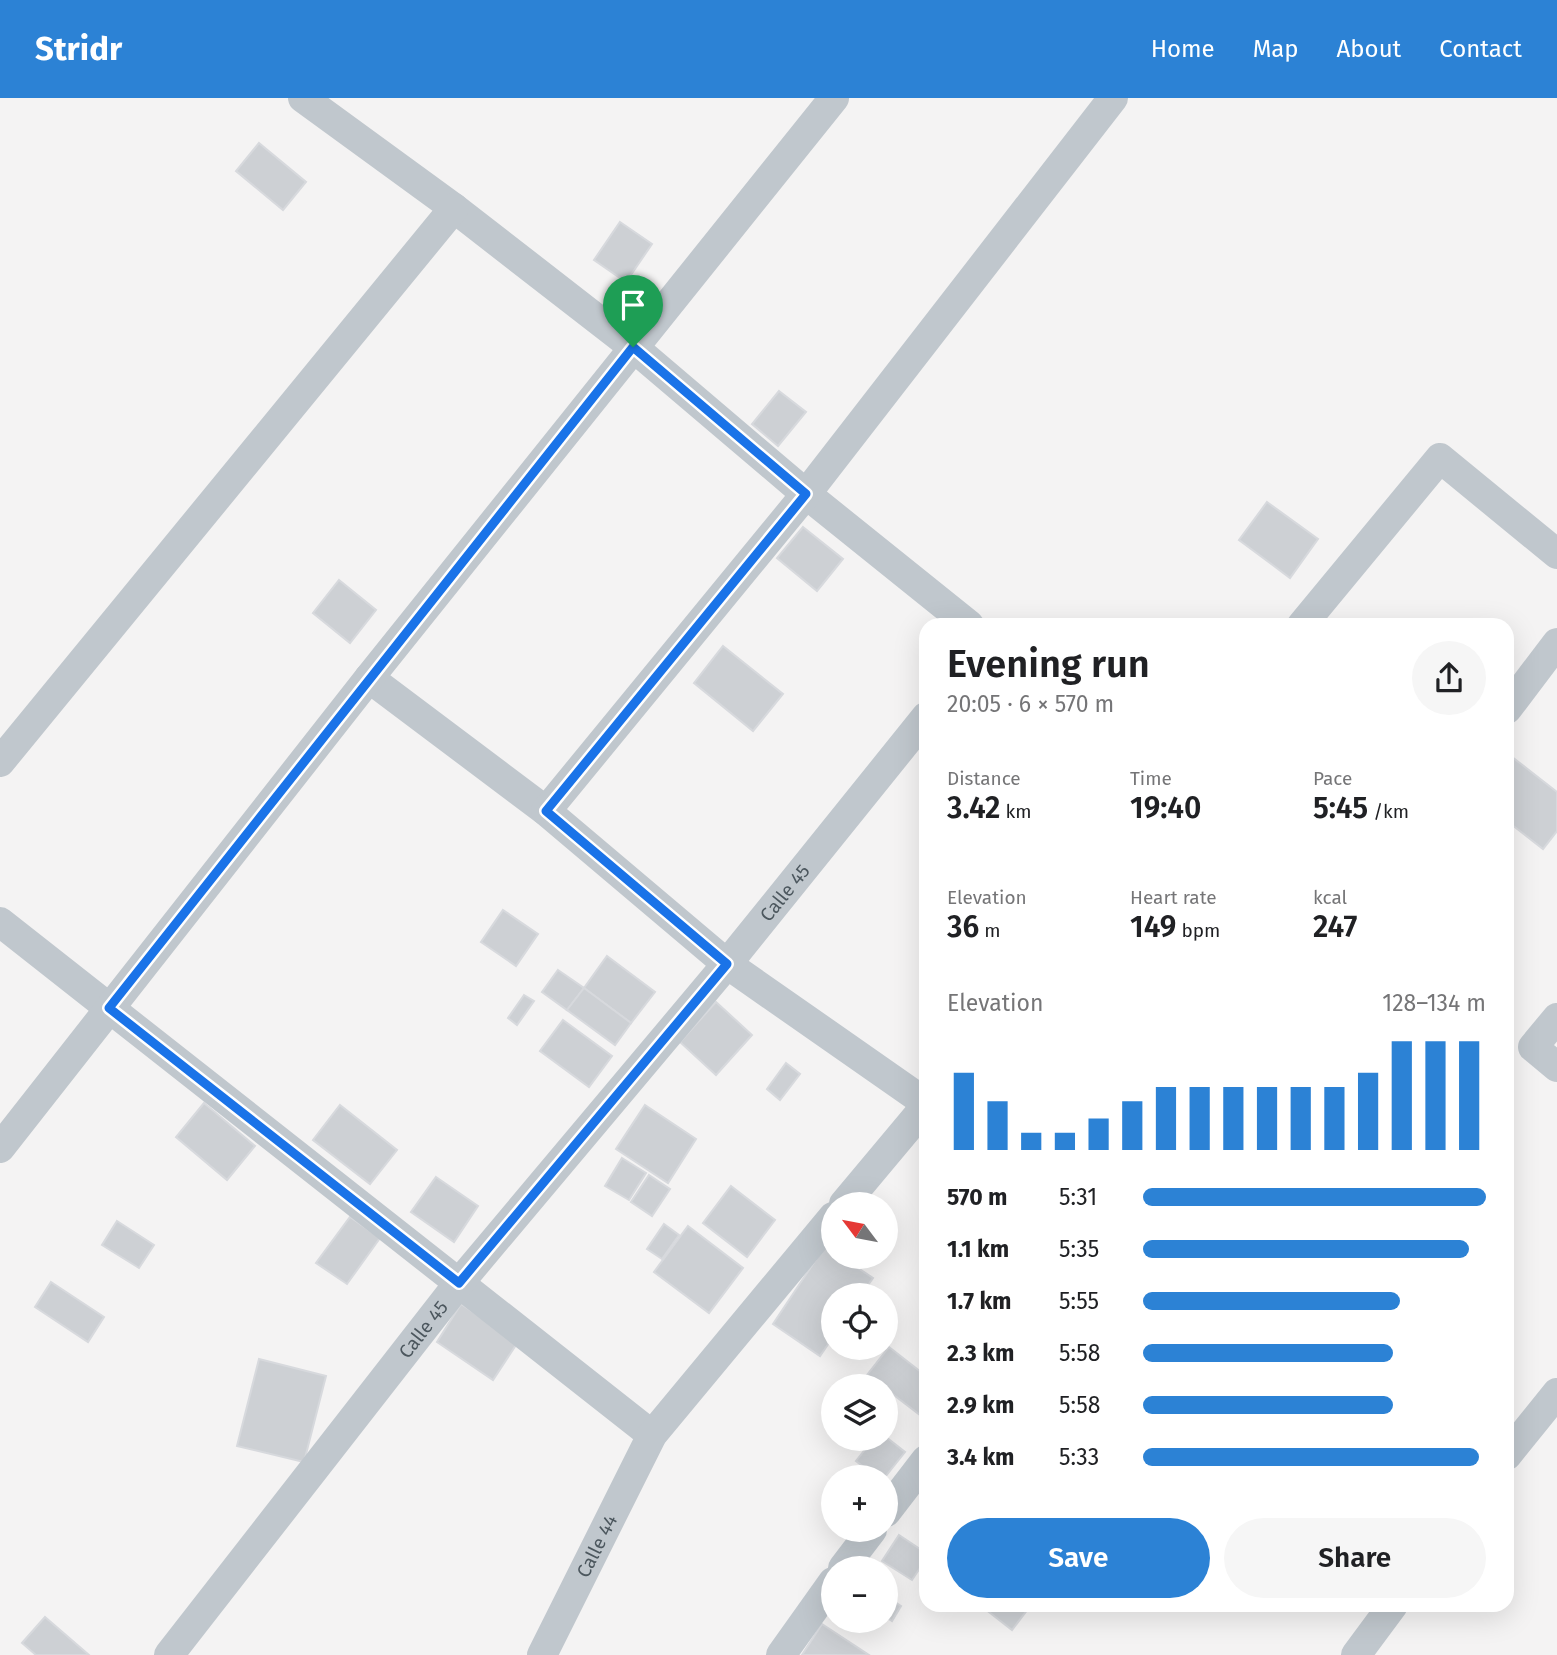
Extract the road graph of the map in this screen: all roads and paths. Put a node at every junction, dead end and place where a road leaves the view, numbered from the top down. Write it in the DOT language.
graph roads {
  1 [pos="303,98"];
  2 [pos="834,98"];
  3 [pos="1113,98"];
  4 [pos="454,208"];
  5 [pos="633,347"];
  6 [pos="806,494"];
  7 [pos="1557,554"];
  8 [pos="961,618"];
  9 [pos="1308,618"];
  10 [pos="1557,643"];
  11 [pos="369,678"];
  12 [pos="1514,700"];
  13 [pos="919,726"];
  14 [pos="0,762"];
  15 [pos="546,811"];
  16 [pos="0,922"];
  17 [pos="727,964"];
  18 [pos="109,1008"];
  19 [pos="1557,1018"];
  20 [pos="1557,1067"];
  21 [pos="919,1099"];
  22 [pos="919,1113"];
  23 [pos="0,1148"];
  24 [pos="854,1192"];
  25 [pos="821,1231"];
  26 [pos="459,1283"];
  27 [pos="1557,1393"];
  28 [pos="652,1435"];
  29 [pos="1514,1446"];
  30 [pos="919,1469"];
  31 [pos="898,1496"];
  32 [pos="863,1542"];
  33 [pos="852,1556"];
  34 [pos="821,1599"];
  35 [pos="1388,1612"];
  36 [pos="169,1655"];
  37 [pos="542,1655"];
  38 [pos="781,1655"];
  39 [pos="1356,1655"];
  1 -- 4 [label="street"];
  2 -- 5 [label="street"];
  3 -- 6 [label="street"];
  4 -- 5 [label="street"];
  4 -- 14 [label="street"];
  5 -- 6 [label="street"];
  5 -- 11 [label="street"];
  6 -- 8 [label="street"];
  6 -- 15 [label="street"];
  7 -- 9 [label="street"];
  10 -- 12 [label="street"];
  11 -- 15 [label="street"];
  11 -- 18 [label="street"];
  13 -- 17 [label="street, Calle 45"];
  15 -- 17 [label="street"];
  16 -- 18 [label="street"];
  17 -- 21 [label="street"];
  17 -- 26 [label="street, Calle 45"];
  18 -- 23 [label="street"];
  18 -- 26 [label="street"];
  19 -- 20 [label="street"];
  22 -- 24 [label="street"];
  25 -- 28 [label="street, Calle 44"];
  26 -- 28 [label="street"];
  26 -- 36 [label="street, Calle 45"];
  27 -- 29 [label="street"];
  28 -- 37 [label="street, Calle 44"];
  30 -- 31 [label="street"];
  32 -- 33 [label="street"];
  34 -- 38 [label="street"];
  35 -- 39 [label="street"];
}
